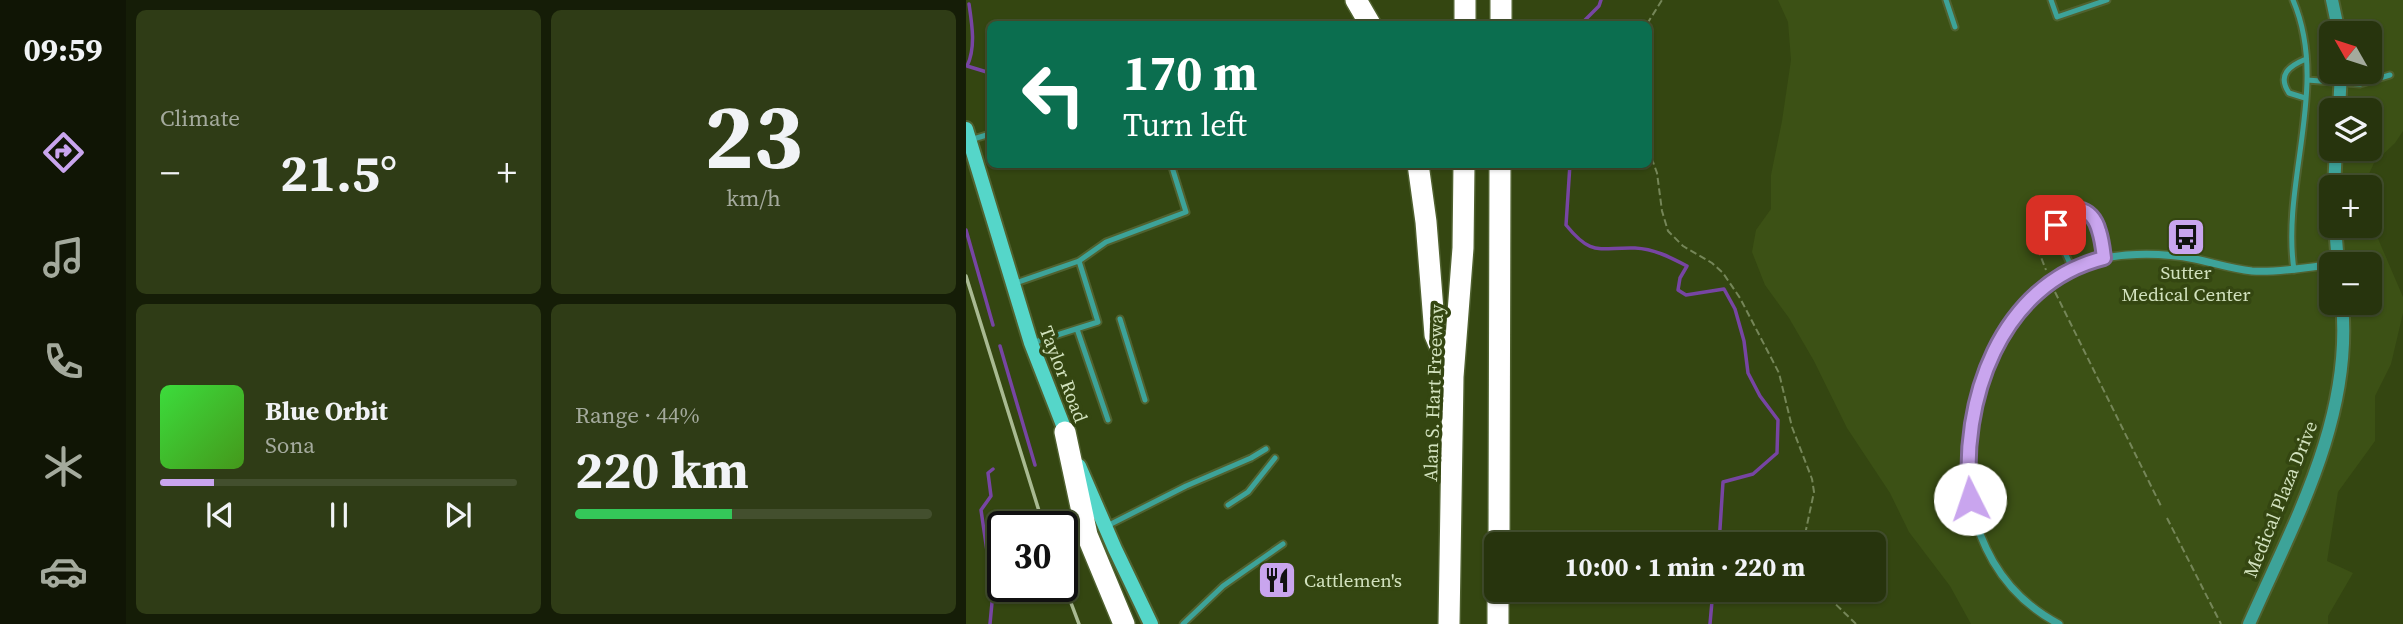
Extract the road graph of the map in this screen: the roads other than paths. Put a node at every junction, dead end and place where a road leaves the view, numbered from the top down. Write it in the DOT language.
graph roads {
  1 [pos="1356,0"];
  2 [pos="1465,0"];
  3 [pos="1501,0"];
  4 [pos="1946,0"];
  5 [pos="2051,0"];
  6 [pos="2081,0"];
  7 [pos="2107,0"];
  8 [pos="2292,0"];
  9 [pos="2332,0"];
  10 [pos="2083,8"];
  11 [pos="1368,21"];
  12 [pos="1465,21"];
  13 [pos="1501,21"];
  14 [pos="2336,21"];
  15 [pos="1955,27"];
  16 [pos="2306,59"];
  17 [pos="2390,75"];
  18 [pos="2382,77"];
  19 [pos="2319,79"];
  20 [pos="2307,80"];
  21 [pos="2305,98"];
  22 [pos="967,134"];
  23 [pos="987,134"];
  24 [pos="1172,168"];
  25 [pos="1419,168"];
  26 [pos="1464,168"];
  27 [pos="1500,168"];
  28 [pos="2104,258"];
  29 [pos="1079,261"];
  30 [pos="2319,267"];
  31 [pos="2072,268"];
  32 [pos="2294,270"];
  33 [pos="1013,284"];
  34 [pos="2342,315"];
  35 [pos="1120,319"];
  36 [pos="1077,329"];
  37 [pos="1031,343"];
  38 [pos="1453,377"];
  39 [pos="1145,400"];
  40 [pos="1108,421"];
  41 [pos="1065,432"];
  42 [pos="1266,449"];
  43 [pos="1275,458"];
  44 [pos="1228,505"];
  45 [pos="1105,527"];
  46 [pos="1499,532"];
  47 [pos="1283,544"];
  48 [pos="1498,602"];
  49 [pos="1124,624"];
  50 [pos="1151,624"];
  51 [pos="1183,624"];
  52 [pos="1448,624"];
  53 [pos="1498,624"];
  54 [pos="2059,624"];
  55 [pos="2249,624"];
  1 -- 11 [label="highway"];
  2 -- 12 [label="highway"];
  3 -- 13 [label="highway"];
  4 -- 15 [label="lane"];
  5 -- 10 [label="lane"];
  6 -- 10 [label="lane"];
  7 -- 10 [label="lane"];
  8 -- 16 [label="lane"];
  9 -- 14 [label="street"];
  16 -- 20 [label="lane"];
  16 -- 21 [label="lane"];
  17 -- 18 [label="lane"];
  19 -- 20 [label="lane"];
  20 -- 21 [label="lane"];
  21 -- 32 [label="lane"];
  22 -- 23 [label="lane"];
  22 -- 33 [label="main road, Taylor Road"];
  24 -- 29 [label="lane"];
  25 -- 38 [label="highway"];
  26 -- 38 [label="highway, Alan S. Hart Freeway"];
  27 -- 46 [label="highway"];
  28 -- 31 [label="street"];
  28 -- 31 [label="lane"];
  28 -- 32 [label="street"];
  29 -- 33 [label="lane"];
  29 -- 36 [label="lane"];
  30 -- 32 [label="street"];
  31 -- 54 [label="street"];
  33 -- 37 [label="main road, Taylor Road"];
  34 -- 55 [label="street, Medical Plaza Drive"];
  35 -- 39 [label="lane"];
  36 -- 37 [label="lane"];
  36 -- 40 [label="lane"];
  37 -- 41 [label="main road, Taylor Road"];
  38 -- 52 [label="highway, Alan S. Hart Freeway"];
  41 -- 45 [label="main road, Taylor Road"];
  41 -- 49 [label="highway"];
  42 -- 45 [label="lane"];
  43 -- 44 [label="lane"];
  45 -- 50 [label="main road, Taylor Road"];
  47 -- 51 [label="lane"];
  48 -- 53 [label="highway"];
}
